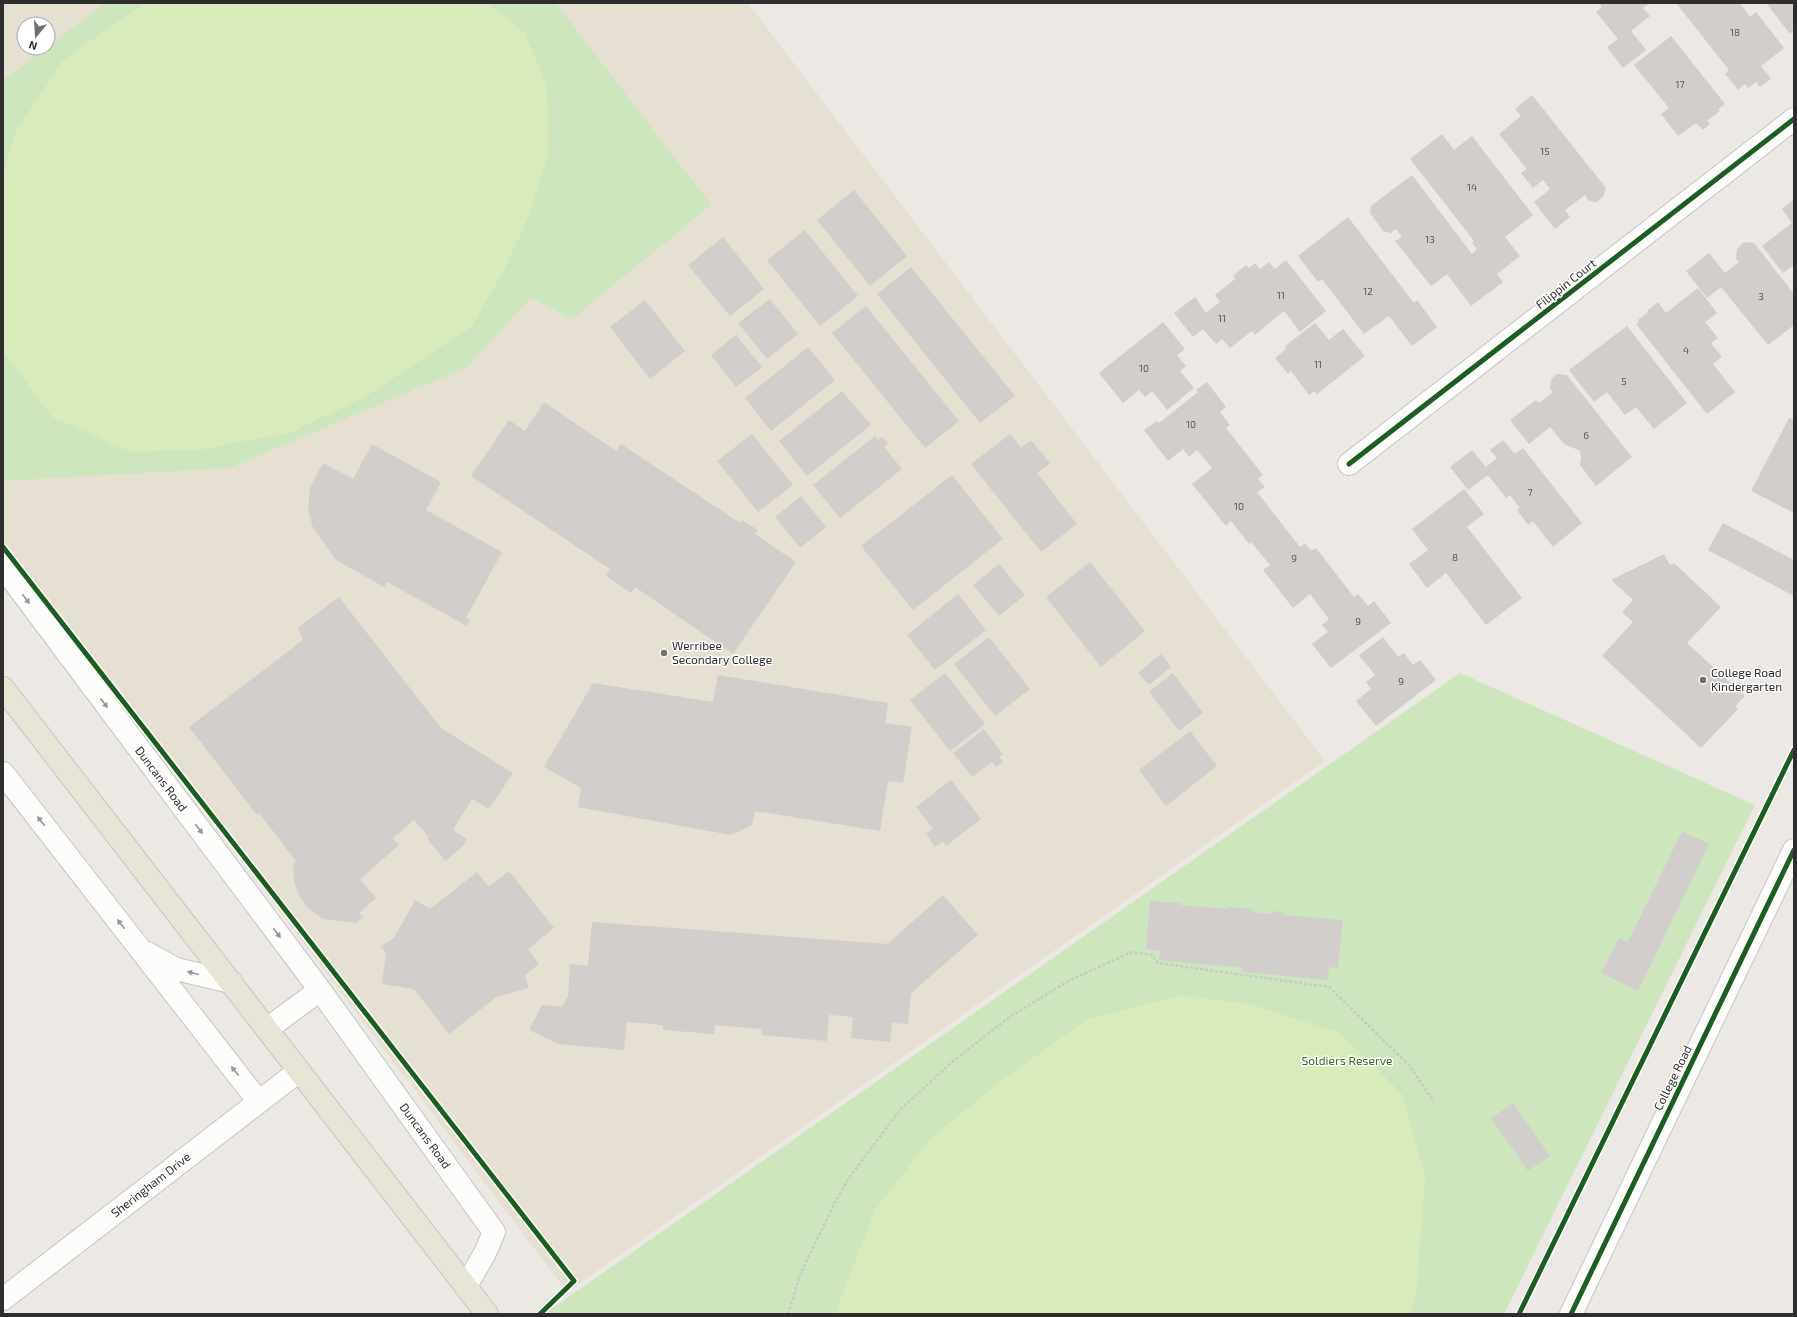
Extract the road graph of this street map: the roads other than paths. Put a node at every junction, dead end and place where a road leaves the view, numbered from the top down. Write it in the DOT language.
graph roads {
  1 [pos="1794,119"];
  2 [pos="1349,464"];
  3 [pos="3,567"];
  4 [pos="3,688"];
  5 [pos="3,772"];
  6 [pos="1794,850"];
  7 [pos="136,945"];
  8 [pos="230,982"];
  9 [pos="320,990"];
  10 [pos="267,1029"];
  11 [pos="299,1071"];
  12 [pos="259,1102"];
  13 [pos="466,1286"];
  14 [pos="3,1299"];
  15 [pos="487,1314"];
  16 [pos="1571,1314"];
  1 -- 2 [label="street, Filippin Court"];
  3 -- 9 [label="street, Duncans Road, one-way"];
  4 -- 8 [label="main road"];
  7 -- 5 [label="street, one-way"];
  6 -- 16 [label="street, College Road"];
  8 -- 7 [label="street, one-way"];
  12 -- 7 [label="street, one-way"];
  8 -- 10 [label="main road"];
  9 -- 10 [label="street"];
  9 -- 13 [label="street, Duncans Road"];
  10 -- 11 [label="main road"];
  11 -- 12 [label="street, Sheringham Drive"];
  11 -- 13 [label="main road"];
  12 -- 14 [label="street, Sheringham Drive"];
  13 -- 15 [label="main road"];
}
